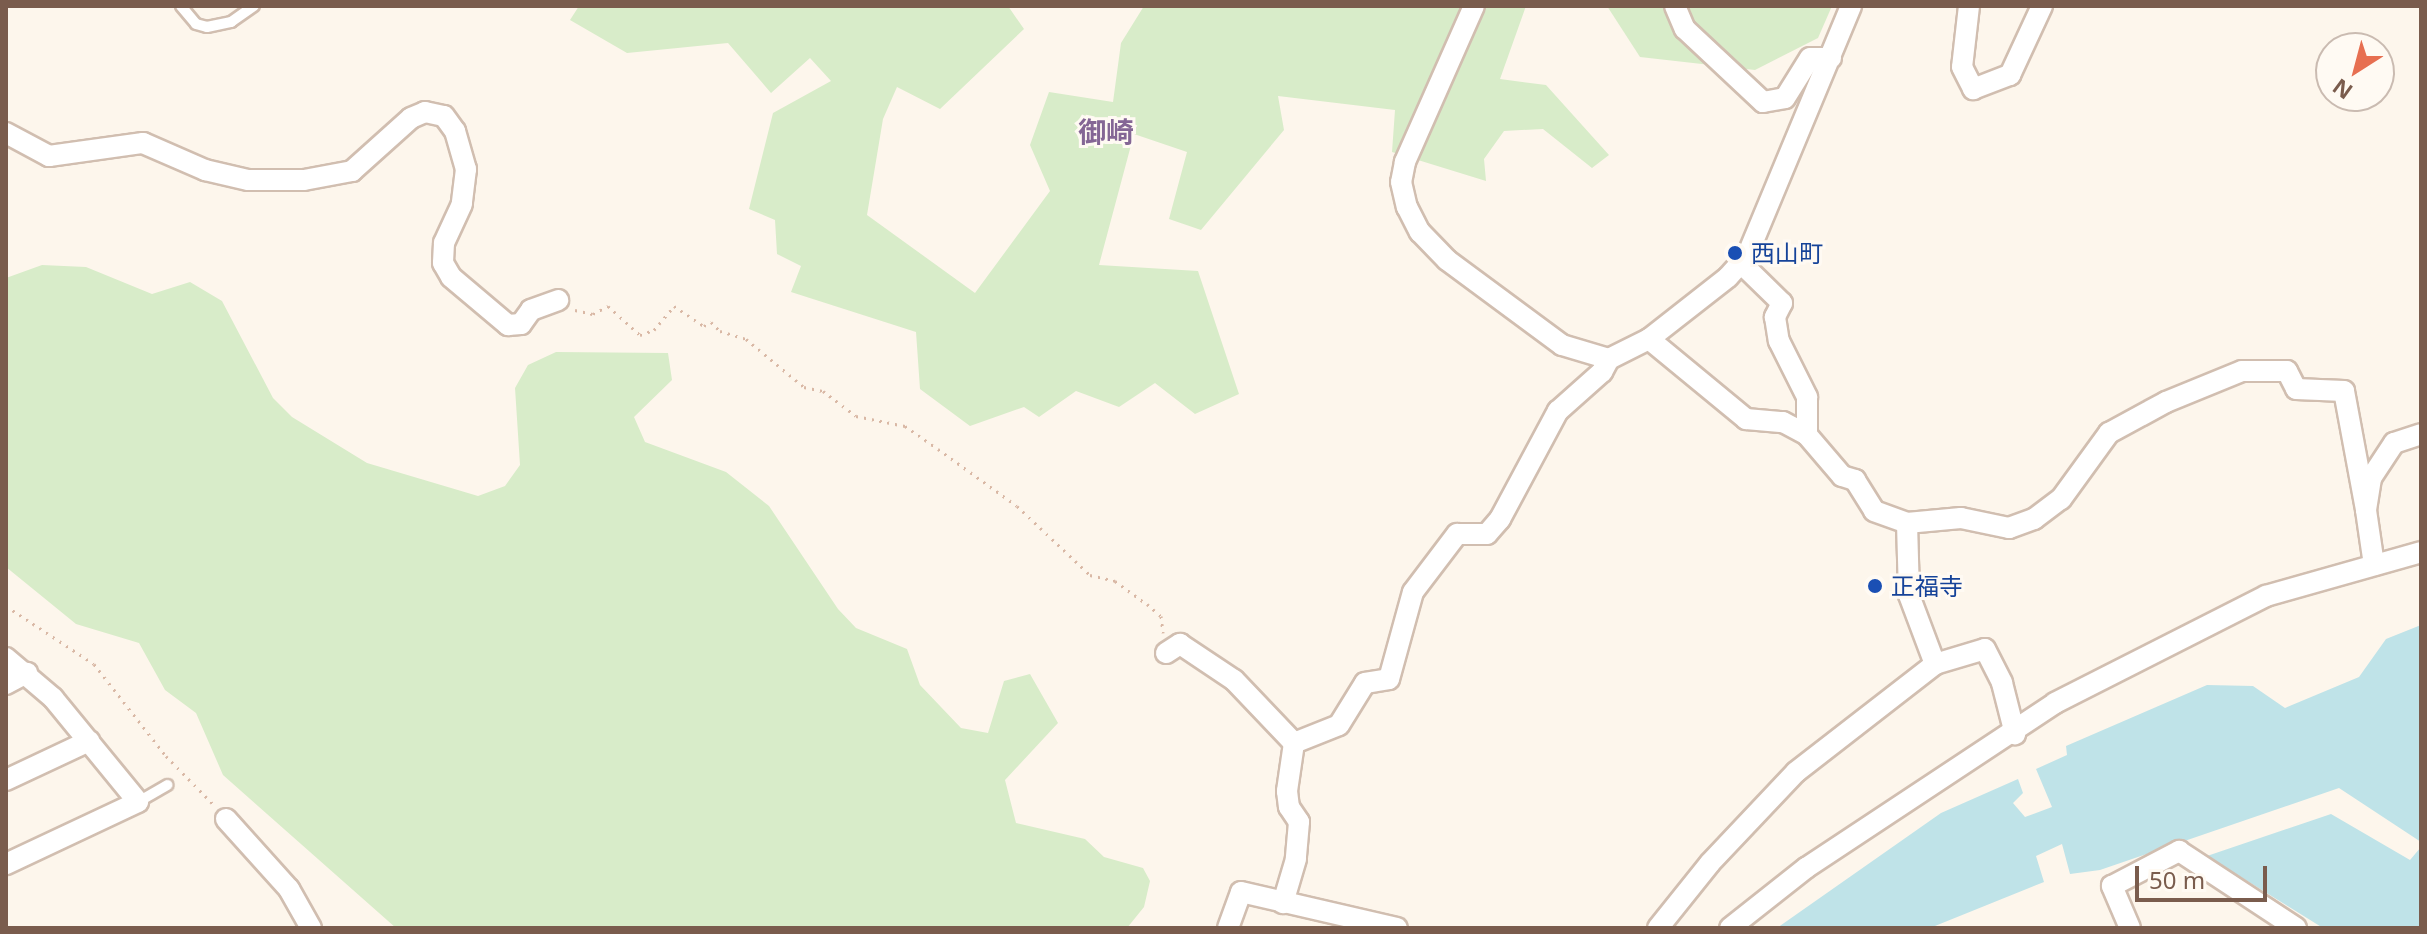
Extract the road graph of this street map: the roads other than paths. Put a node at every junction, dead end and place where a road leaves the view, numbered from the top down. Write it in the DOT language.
graph roads {
  1 [pos="181,6"];
  2 [pos="254,6"];
  3 [pos="1474,6"];
  4 [pos="1675,6"];
  5 [pos="1851,6"];
  6 [pos="1969,6"];
  7 [pos="2042,6"];
  8 [pos="1831,58"];
  9 [pos="6,133"];
  10 [pos="1742,264"];
  11 [pos="558,300"];
  12 [pos="1649,339"];
  13 [pos="1609,359"];
  14 [pos="2421,434"];
  15 [pos="1807,435"];
  16 [pos="2366,510"];
  17 [pos="1907,523"];
  18 [pos="2421,552"];
  19 [pos="2374,565"];
  20 [pos="1166,653"];
  21 [pos="6,658"];
  22 [pos="1935,664"];
  23 [pos="27,673"];
  24 [pos="6,684"];
  25 [pos="2015,734"];
  26 [pos="89,741"];
  27 [pos="1294,743"];
  28 [pos="6,780"];
  29 [pos="168,785"];
  30 [pos="138,802"];
  31 [pos="226,819"];
  32 [pos="6,864"];
  33 [pos="1283,903"];
  34 [pos="311,928"];
  35 [pos="1228,928"];
  36 [pos="1397,928"];
  37 [pos="1658,928"];
  38 [pos="1730,928"];
  39 [pos="2130,928"];
  40 [pos="2296,928"];
  1 -- 2 [label="lane"];
  3 -- 13 [label="street"];
  4 -- 8 [label="street"];
  5 -- 8 [label="street"];
  6 -- 7 [label="street"];
  8 -- 10 [label="street"];
  9 -- 11 [label="street"];
  10 -- 12 [label="street"];
  10 -- 15 [label="street"];
  12 -- 13 [label="street"];
  12 -- 15 [label="street"];
  13 -- 27 [label="street"];
  14 -- 16 [label="street"];
  15 -- 17 [label="street"];
  16 -- 17 [label="street"];
  16 -- 19 [label="street"];
  17 -- 22 [label="street"];
  18 -- 19 [label="street"];
  19 -- 25 [label="street"];
  20 -- 27 [label="street"];
  21 -- 23 [label="street"];
  22 -- 25 [label="street"];
  22 -- 37 [label="street"];
  23 -- 24 [label="street"];
  23 -- 26 [label="street"];
  25 -- 38 [label="street"];
  26 -- 28 [label="street"];
  26 -- 30 [label="street"];
  27 -- 33 [label="street"];
  29 -- 30 [label="lane"];
  30 -- 32 [label="street"];
  31 -- 34 [label="street"];
  33 -- 35 [label="street"];
  33 -- 36 [label="street"];
  39 -- 40 [label="street"];
}
